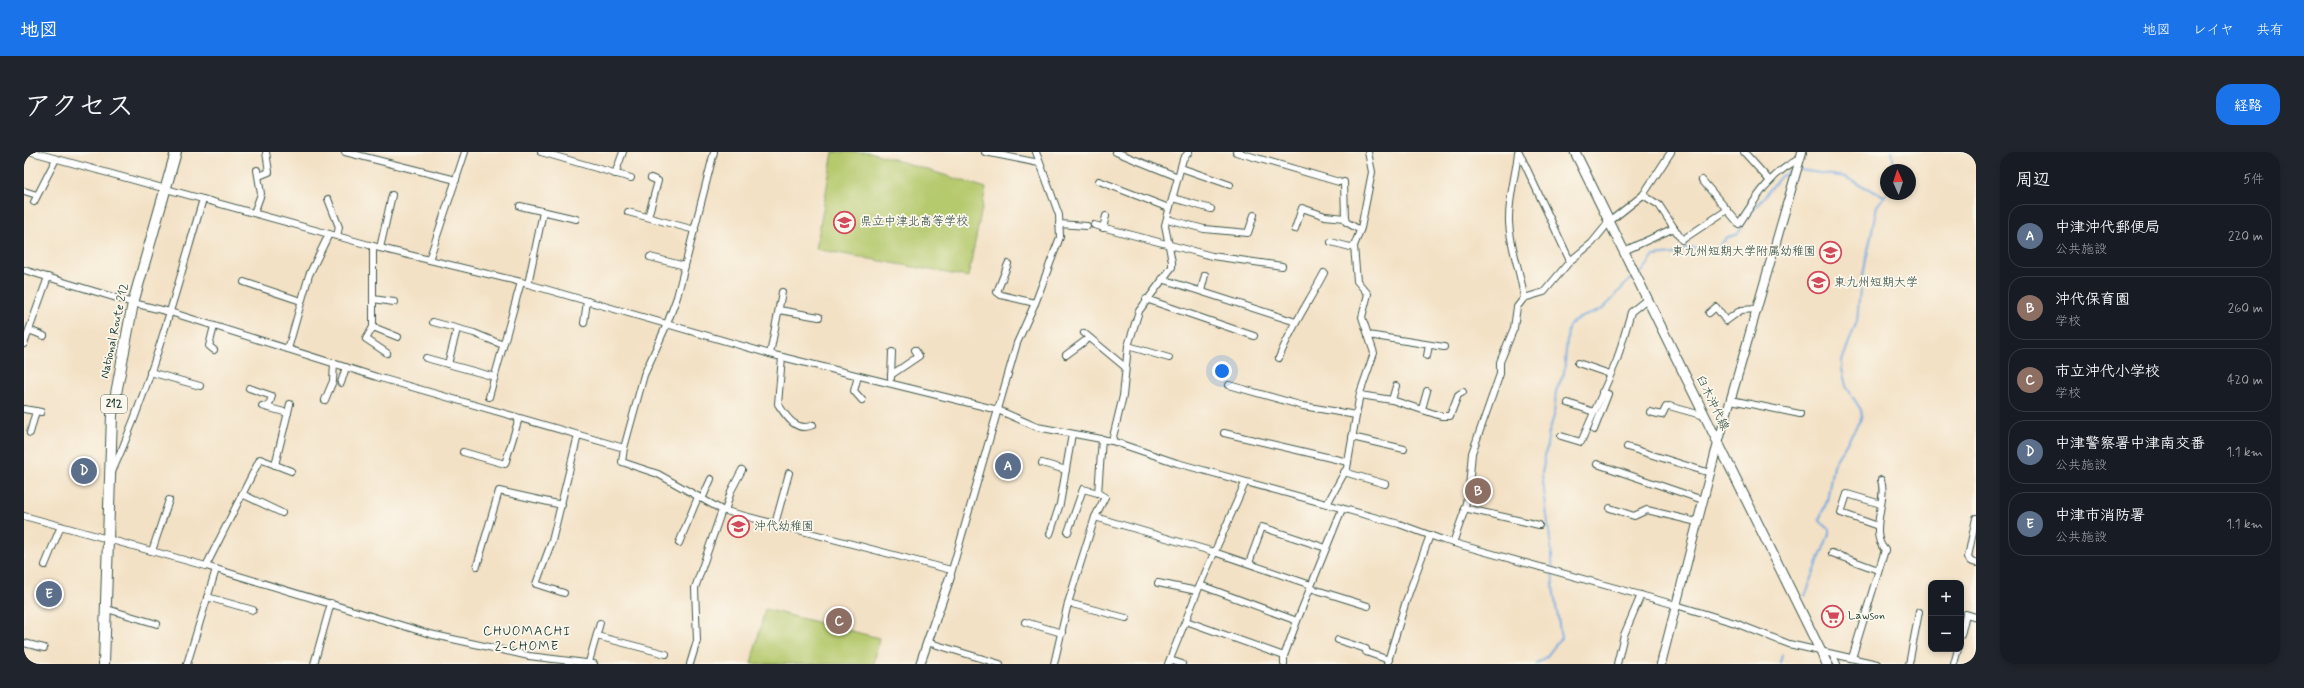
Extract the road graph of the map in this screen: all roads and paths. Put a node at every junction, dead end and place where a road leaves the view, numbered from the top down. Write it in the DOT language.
graph roads {
  1 [pos="32,152"];
  2 [pos="176,152"];
  3 [pos="266,152"];
  4 [pos="345,152"];
  5 [pos="465,152"];
  6 [pos="623,152"];
  7 [pos="714,152"];
  8 [pos="985,152"];
  9 [pos="1036,152"];
  10 [pos="1116,152"];
  11 [pos="1189,152"];
  12 [pos="1236,152"];
  13 [pos="1368,152"];
  14 [pos="1518,152"];
  15 [pos="1575,152"];
  16 [pos="1671,152"];
  17 [pos="1744,152"];
  18 [pos="545,153"];
  19 [pos="47,154"];
  20 [pos="1801,155"];
  21 [pos="56,159"];
  22 [pos="1039,163"];
  23 [pos="1181,168"];
  24 [pos="615,174"];
  25 [pos="1178,177"];
  26 [pos="631,178"];
  27 [pos="651,178"];
  28 [pos="456,180"];
  29 [pos="1702,180"];
  30 [pos="1099,181"];
  31 [pos="1770,181"];
  32 [pos="1230,185"];
  33 [pos="164,188"];
  34 [pos="24,191"];
  35 [pos="37,195"];
  36 [pos="392,195"];
  37 [pos="1643,195"];
  38 [pos="1173,198"];
  39 [pos="202,199"];
  40 [pos="328,199"];
  41 [pos="34,202"];
  42 [pos="520,206"];
  43 [pos="1169,208"];
  44 [pos="1211,209"];
  45 [pos="1727,210"];
  46 [pos="543,212"];
  47 [pos="628,212"];
  48 [pos="254,213"];
  49 [pos="1254,215"];
  50 [pos="1106,216"];
  51 [pos="648,217"];
  52 [pos="1345,218"];
  53 [pos="576,219"];
  54 [pos="1166,219"];
  55 [pos="1609,222"];
  56 [pos="1059,224"];
  57 [pos="1103,228"];
  58 [pos="1674,228"];
  59 [pos="1295,229"];
  60 [pos="695,230"];
  61 [pos="1360,230"];
  62 [pos="329,234"];
  63 [pos="337,236"];
  64 [pos="1331,242"];
  65 [pos="373,246"];
  66 [pos="1169,246"];
  67 [pos="380,248"];
  68 [pos="1354,248"];
  69 [pos="1624,251"];
  70 [pos="650,257"];
  71 [pos="429,260"];
  72 [pos="1570,261"];
  73 [pos="1008,264"];
  74 [pos="685,266"];
  75 [pos="1282,266"];
  76 [pos="24,270"];
  77 [pos="1324,273"];
  78 [pos="1205,275"];
  79 [pos="48,277"];
  80 [pos="1162,279"];
  81 [pos="244,282"];
  82 [pos="521,282"];
  83 [pos="528,284"];
  84 [pos="1201,291"];
  85 [pos="782,292"];
  86 [pos="1524,298"];
  87 [pos="373,299"];
  88 [pos="1146,299"];
  89 [pos="1647,299"];
  90 [pos="300,301"];
  91 [pos="587,301"];
  92 [pos="394,302"];
  93 [pos="1035,302"];
  94 [pos="133,303"];
  95 [pos="1757,309"];
  96 [pos="779,310"];
  97 [pos="170,312"];
  98 [pos="1709,313"];
  99 [pos="818,317"];
  100 [pos="433,322"];
  101 [pos="1296,322"];
  102 [pos="584,323"];
  103 [pos="668,324"];
  104 [pos="214,326"];
  105 [pos="372,327"];
  106 [pos="457,329"];
  107 [pos="29,330"];
  108 [pos="1368,335"];
  109 [pos="44,336"];
  110 [pos="1254,336"];
  111 [pos="398,337"];
  112 [pos="24,344"];
  113 [pos="503,345"];
  114 [pos="1429,345"];
  115 [pos="1128,346"];
  116 [pos="1444,347"];
  117 [pos="288,349"];
  118 [pos="1275,349"];
  119 [pos="214,350"];
  120 [pos="915,350"];
  121 [pos="892,352"];
  122 [pos="1281,352"];
  123 [pos="387,353"];
  124 [pos="770,354"];
  125 [pos="1066,355"];
  126 [pos="1427,356"];
  127 [pos="782,357"];
  128 [pos="426,358"];
  129 [pos="1169,358"];
  130 [pos="1279,358"];
  131 [pos="334,363"];
  132 [pos="1578,363"];
  133 [pos="448,364"];
  134 [pos="346,367"];
  135 [pos="1125,367"];
  136 [pos="150,372"];
  137 [pos="1610,374"];
  138 [pos="891,375"];
  139 [pos="858,376"];
  140 [pos="495,377"];
  141 [pos="341,383"];
  142 [pos="890,384"];
  143 [pos="1229,385"];
  144 [pos="200,386"];
  145 [pos="1396,386"];
  146 [pos="249,388"];
  147 [pos="1428,392"];
  148 [pos="1463,392"];
  149 [pos="1602,392"];
  150 [pos="1360,395"];
  151 [pos="490,396"];
  152 [pos="325,400"];
  153 [pos="862,400"];
  154 [pos="1392,400"];
  155 [pos="1731,400"];
  156 [pos="1568,403"];
  157 [pos="290,404"];
  158 [pos="1422,409"];
  159 [pos="24,410"];
  160 [pos="998,410"];
  161 [pos="1594,412"];
  162 [pos="1650,412"];
  163 [pos="288,414"];
  164 [pos="1800,414"];
  165 [pos="1356,415"];
  166 [pos="1705,416"];
  167 [pos="519,418"];
  168 [pos="813,425"];
  169 [pos="1594,430"];
  170 [pos="30,433"];
  171 [pos="1224,433"];
  172 [pos="1072,434"];
  173 [pos="578,435"];
  174 [pos="1561,436"];
  175 [pos="1352,437"];
  176 [pos="1102,440"];
  177 [pos="1112,440"];
  178 [pos="1718,444"];
  179 [pos="1626,447"];
  180 [pos="624,448"];
  181 [pos="1404,449"];
  182 [pos="463,452"];
  183 [pos="1348,462"];
  184 [pos="1042,463"];
  185 [pos="1597,464"];
  186 [pos="275,465"];
  187 [pos="742,470"];
  188 [pos="1066,470"];
  189 [pos="292,471"];
  190 [pos="1344,472"];
  191 [pos="789,473"];
  192 [pos="1710,473"];
  193 [pos="111,475"];
  194 [pos="711,479"];
  195 [pos="1881,480"];
  196 [pos="1245,483"];
  197 [pos="1385,484"];
  198 [pos="1098,493"];
  199 [pos="242,494"];
  200 [pos="700,498"];
  201 [pos="169,500"];
  202 [pos="1703,500"];
  203 [pos="562,504"];
  204 [pos="1327,504"];
  205 [pos="1881,504"];
  206 [pos="1464,508"];
  207 [pos="1610,508"];
  208 [pos="1342,509"];
  209 [pos="723,511"];
  210 [pos="282,513"];
  211 [pos="24,516"];
  212 [pos="1096,517"];
  213 [pos="1976,518"];
  214 [pos="1697,522"];
  215 [pos="775,524"];
  216 [pos="1539,525"];
  217 [pos="61,526"];
  218 [pos="1878,526"];
  219 [pos="1068,532"];
  220 [pos="1050,534"];
  221 [pos="1430,535"];
  222 [pos="109,539"];
  223 [pos="679,543"];
  224 [pos="1453,543"];
  225 [pos="1326,548"];
  226 [pos="152,551"];
  227 [pos="1214,552"];
  228 [pos="1832,553"];
  229 [pos="1249,563"];
  230 [pos="1976,563"];
  231 [pos="45,565"];
  232 [pos="206,566"];
  233 [pos="477,566"];
  234 [pos="216,569"];
  235 [pos="1878,570"];
  236 [pos="950,573"];
  237 [pos="1158,583"];
  238 [pos="1311,586"];
  239 [pos="1198,588"];
  240 [pos="564,593"];
  241 [pos="1641,595"];
  242 [pos="207,598"];
  243 [pos="331,603"];
  244 [pos="1068,603"];
  245 [pos="1676,604"];
  246 [pos="1368,606"];
  247 [pos="107,609"];
  248 [pos="253,610"];
  249 [pos="1919,612"];
  250 [pos="1976,617"];
  251 [pos="1126,618"];
  252 [pos="1186,621"];
  253 [pos="1297,621"];
  254 [pos="1025,622"];
  255 [pos="1964,622"];
  256 [pos="600,623"];
  257 [pos="157,624"];
  258 [pos="1062,633"];
  259 [pos="597,636"];
  260 [pos="1338,640"];
  261 [pos="927,642"];
  262 [pos="24,643"];
  263 [pos="44,648"];
  264 [pos="1821,652"];
  265 [pos="1957,652"];
  266 [pos="666,654"];
  267 [pos="1832,654"];
  268 [pos="1284,656"];
  269 [pos="1852,658"];
  270 [pos="568,662"];
  271 [pos="1169,662"];
  272 [pos="1388,662"];
  273 [pos="591,663"];
  274 [pos="104,664"];
  275 [pos="189,664"];
  276 [pos="314,664"];
  277 [pos="690,664"];
  278 [pos="920,664"];
  279 [pos="1000,664"];
  280 [pos="1054,664"];
  281 [pos="1182,664"];
  282 [pos="1284,664"];
  283 [pos="1617,664"];
  284 [pos="1661,664"];
  285 [pos="1827,664"];
  286 [pos="1837,664"];
  287 [pos="1877,664"];
  288 [pos="1909,664"];
  289 [pos="1954,664"];
  1 -- 19 [label="street"];
  2 -- 33 [label="highway, National Route 212 / 212"];
  3 -- 48 [label="street"];
  4 -- 28 [label="street"];
  5 -- 28 [label="street"];
  6 -- 24 [label="street"];
  7 -- 60 [label="street"];
  8 -- 22 [label="street"];
  9 -- 22 [label="street"];
  10 -- 25 [label="street"];
  11 -- 23 [label="street"];
  12 -- 52 [label="street"];
  13 -- 61 [label="street"];
  14 -- 72 [label="street"];
  14 -- 86 [label="street"];
  15 -- 55 [label="main road, 臼木沖代線"];
  16 -- 37 [label="street"];
  17 -- 31 [label="street"];
  18 -- 24 [label="street"];
  19 -- 21 [label="street"];
  20 -- 31 [label="street"];
  20 -- 95 [label="street"];
  21 -- 33 [label="street"];
  21 -- 35 [label="street"];
  22 -- 56 [label="street"];
  23 -- 25 [label="street"];
  23 -- 32 [label="street"];
  24 -- 26 [label="street"];
  25 -- 38 [label="street"];
  27 -- 51 [label="street"];
  28 -- 71 [label="street"];
  29 -- 45 [label="street"];
  30 -- 43 [label="street"];
  31 -- 45 [label="street"];
  33 -- 39 [label="street"];
  33 -- 94 [label="highway, National Route 212 / 212"];
  34 -- 35 [label="street"];
  35 -- 41 [label="street"];
  36 -- 67 [label="street"];
  37 -- 55 [label="street"];
  37 -- 58 [label="street"];
  38 -- 43 [label="street"];
  38 -- 44 [label="street"];
  39 -- 48 [label="street"];
  39 -- 97 [label="street"];
  40 -- 63 [label="street"];
  42 -- 46 [label="street"];
  43 -- 54 [label="street"];
  45 -- 58 [label="street"];
  46 -- 53 [label="street"];
  46 -- 83 [label="street"];
  47 -- 51 [label="street"];
  48 -- 62 [label="street"];
  49 -- 54 [label="street"];
  50 -- 57 [label="street"];
  51 -- 60 [label="street"];
  52 -- 59 [label="street"];
  52 -- 61 [label="street"];
  54 -- 66 [label="street"];
  55 -- 69 [label="main road, 臼木沖代線"];
  55 -- 72 [label="street"];
  56 -- 57 [label="street"];
  56 -- 93 [label="street"];
  57 -- 66 [label="street"];
  58 -- 69 [label="street"];
  60 -- 74 [label="street"];
  61 -- 68 [label="street"];
  62 -- 63 [label="street"];
  62 -- 90 [label="street"];
  63 -- 65 [label="street"];
  64 -- 68 [label="street"];
  65 -- 67 [label="street"];
  65 -- 87 [label="street"];
  66 -- 75 [label="street"];
  66 -- 80 [label="street"];
  67 -- 71 [label="street"];
  68 -- 108 [label="street"];
  69 -- 89 [label="main road, 臼木沖代線"];
  70 -- 74 [label="street"];
  71 -- 82 [label="street"];
  72 -- 86 [label="street"];
  73 -- 93 [label="street"];
  74 -- 103 [label="street"];
  76 -- 79 [label="street"];
  77 -- 101 [label="street"];
  78 -- 84 [label="street"];
  79 -- 94 [label="street"];
  79 -- 107 [label="street"];
  80 -- 84 [label="street"];
  80 -- 88 [label="street"];
  81 -- 90 [label="street"];
  82 -- 83 [label="street"];
  82 -- 113 [label="street"];
  83 -- 91 [label="street"];
  84 -- 101 [label="street"];
  85 -- 96 [label="street"];
  86 -- 206 [label="street"];
  87 -- 92 [label="street"];
  87 -- 105 [label="street"];
  88 -- 110 [label="street"];
  88 -- 115 [label="street"];
  89 -- 137 [label="street"];
  89 -- 166 [label="main road, 臼木沖代線"];
  90 -- 117 [label="street"];
  91 -- 102 [label="street"];
  91 -- 103 [label="street"];
  93 -- 160 [label="street"];
  94 -- 97 [label="street"];
  94 -- 193 [label="highway, National Route 212 / 212"];
  95 -- 98 [label="street"];
  95 -- 155 [label="street"];
  96 -- 99 [label="street"];
  96 -- 124 [label="street"];
  97 -- 104 [label="street"];
  97 -- 136 [label="street"];
  100 -- 106 [label="street"];
  101 -- 122 [label="street"];
  103 -- 124 [label="street"];
  103 -- 180 [label="street"];
  104 -- 117 [label="street"];
  104 -- 119 [label="street"];
  105 -- 111 [label="street"];
  105 -- 123 [label="street"];
  106 -- 113 [label="street"];
  106 -- 133 [label="street"];
  107 -- 109 [label="street"];
  107 -- 112 [label="street"];
  108 -- 114 [label="street"];
  108 -- 150 [label="street"];
  113 -- 140 [label="street"];
  114 -- 116 [label="street"];
  114 -- 126 [label="street"];
  115 -- 129 [label="street"];
  115 -- 135 [label="street"];
  117 -- 131 [label="street"];
  118 -- 122 [label="street"];
  120 -- 138 [label="street"];
  121 -- 138 [label="street"];
  122 -- 130 [label="street"];
  124 -- 127 [label="street"];
  125 -- 135 [label="street"];
  127 -- 139 [label="street"];
  127 -- 168 [label="street"];
  128 -- 133 [label="street"];
  131 -- 134 [label="street"];
  131 -- 152 [label="street"];
  132 -- 137 [label="street"];
  133 -- 140 [label="street"];
  134 -- 141 [label="street"];
  134 -- 167 [label="street"];
  135 -- 177 [label="street"];
  136 -- 144 [label="street"];
  136 -- 193 [label="street"];
  137 -- 149 [label="street"];
  138 -- 142 [label="street"];
  139 -- 142 [label="street"];
  139 -- 153 [label="street"];
  140 -- 151 [label="street"];
  142 -- 160 [label="street"];
  143 -- 165 [label="street"];
  145 -- 154 [label="street"];
  146 -- 163 [label="street"];
  147 -- 158 [label="street"];
  148 -- 158 [label="street"];
  149 -- 161 [label="street"];
  149 -- 169 [label="street"];
  150 -- 154 [label="street"];
  150 -- 165 [label="street"];
  154 -- 158 [label="street"];
  155 -- 164 [label="street"];
  155 -- 178 [label="street"];
  156 -- 161 [label="street"];
  157 -- 163 [label="street"];
  159 -- 170 [label="street"];
  160 -- 172 [label="street"];
  160 -- 236 [label="street"];
  161 -- 174 [label="street"];
  162 -- 166 [label="street"];
  163 -- 186 [label="street"];
  165 -- 175 [label="street"];
  166 -- 178 [label="main road, 臼木沖代線"];
  167 -- 173 [label="street"];
  167 -- 182 [label="street"];
  171 -- 183 [label="street"];
  172 -- 176 [label="street"];
  172 -- 188 [label="street"];
  173 -- 180 [label="street"];
  173 -- 203 [label="street"];
  175 -- 181 [label="street"];
  175 -- 183 [label="street"];
  176 -- 177 [label="street"];
  176 -- 198 [label="street"];
  177 -- 196 [label="street"];
  178 -- 192 [label="street"];
  178 -- 264 [label="main road, 臼木沖代線"];
  179 -- 192 [label="street"];
  180 -- 200 [label="street"];
  183 -- 190 [label="street"];
  184 -- 188 [label="street"];
  185 -- 202 [label="street"];
  186 -- 189 [label="street"];
  186 -- 199 [label="street"];
  187 -- 209 [label="street"];
  188 -- 220 [label="street"];
  190 -- 197 [label="street"];
  190 -- 204 [label="street"];
  191 -- 215 [label="street"];
  192 -- 202 [label="street"];
  193 -- 222 [label="highway, National Route 212 / 212"];
  194 -- 200 [label="street"];
  195 -- 205 [label="street"];
  196 -- 204 [label="street"];
  196 -- 227 [label="street"];
  198 -- 212 [label="street"];
  198 -- 219 [label="street"];
  199 -- 210 [label="street"];
  199 -- 232 [label="street"];
  200 -- 209 [label="street"];
  200 -- 223 [label="street"];
  201 -- 226 [label="street"];
  202 -- 214 [label="street"];
  203 -- 233 [label="street"];
  203 -- 240 [label="street"];
  204 -- 208 [label="street"];
  205 -- 218 [label="street"];
  205 -- 218 [label="street"];
  206 -- 216 [label="street"];
  206 -- 224 [label="street"];
  207 -- 214 [label="street"];
  208 -- 221 [label="street"];
  208 -- 225 [label="street"];
  209 -- 215 [label="street"];
  209 -- 277 [label="street"];
  211 -- 217 [label="street"];
  212 -- 227 [label="street"];
  212 -- 244 [label="street"];
  213 -- 230 [label="street"];
  214 -- 245 [label="street"];
  215 -- 236 [label="street"];
  217 -- 222 [label="street"];
  217 -- 231 [label="street"];
  218 -- 235 [label="street"];
  221 -- 224 [label="street"];
  221 -- 272 [label="street"];
  222 -- 226 [label="street"];
  222 -- 247 [label="highway, National Route 212 / 212"];
  224 -- 241 [label="street"];
  225 -- 229 [label="street"];
  225 -- 238 [label="street"];
  226 -- 232 [label="street"];
  227 -- 229 [label="street"];
  227 -- 239 [label="street"];
  228 -- 235 [label="street"];
  229 -- 238 [label="street"];
  232 -- 234 [label="street"];
  234 -- 242 [label="street"];
  234 -- 243 [label="street"];
  235 -- 269 [label="street"];
  236 -- 261 [label="street"];
  237 -- 239 [label="street"];
  238 -- 246 [label="street"];
  238 -- 253 [label="street"];
  239 -- 252 [label="street"];
  239 -- 253 [label="street"];
  241 -- 245 [label="street"];
  241 -- 283 [label="street"];
  242 -- 248 [label="street"];
  242 -- 275 [label="street"];
  243 -- 270 [label="street"];
  243 -- 276 [label="street"];
  244 -- 251 [label="street"];
  244 -- 258 [label="street"];
  245 -- 264 [label="street"];
  245 -- 284 [label="street"];
  247 -- 257 [label="street"];
  247 -- 274 [label="highway, National Route 212 / 212"];
  249 -- 288 [label="street"];
  250 -- 255 [label="street"];
  252 -- 268 [label="street"];
  252 -- 271 [label="street"];
  253 -- 268 [label="street"];
  254 -- 258 [label="street"];
  256 -- 259 [label="street"];
  258 -- 280 [label="street"];
  259 -- 266 [label="street"];
  259 -- 273 [label="street"];
  260 -- 272 [label="street"];
  261 -- 278 [label="street"];
  261 -- 279 [label="street"];
  262 -- 263 [label="street"];
  264 -- 267 [label="street"];
  264 -- 285 [label="main road, 臼木沖代線"];
  265 -- 289 [label="street"];
  267 -- 269 [label="street"];
  267 -- 286 [label="street"];
  268 -- 282 [label="street"];
  269 -- 287 [label="street"];
  270 -- 273 [label="street"];
  271 -- 281 [label="street"];
}
